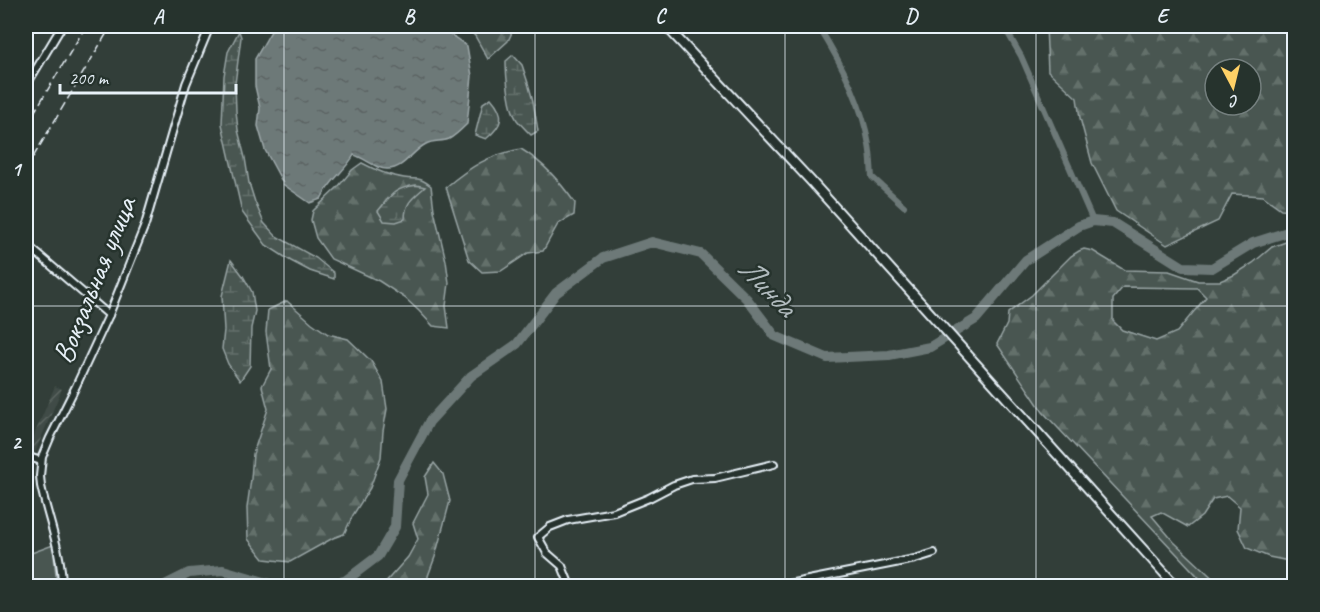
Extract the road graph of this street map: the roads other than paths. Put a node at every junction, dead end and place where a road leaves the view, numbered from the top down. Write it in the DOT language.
graph roads {
  1 [pos="62,26"];
  2 [pos="210,26"];
  3 [pos="666,26"];
  4 [pos="26,86"];
  5 [pos="26,244"];
  6 [pos="109,315"];
  7 [pos="26,456"];
  8 [pos="41,461"];
  9 [pos="774,464"];
  10 [pos="934,553"];
  11 [pos="62,586"];
  12 [pos="570,586"];
  13 [pos="778,586"];
  14 [pos="1176,586"];
  1 -- 4 [label="street"];
  2 -- 6 [label="street, Вокзальная улица"];
  3 -- 14 [label="main road"];
  5 -- 6 [label="street"];
  6 -- 8 [label="street, Вокзальная улица"];
  7 -- 8 [label="street"];
  8 -- 11 [label="street, Вокзальная улица"];
  9 -- 12 [label="street"];
  10 -- 13 [label="street"];
}
